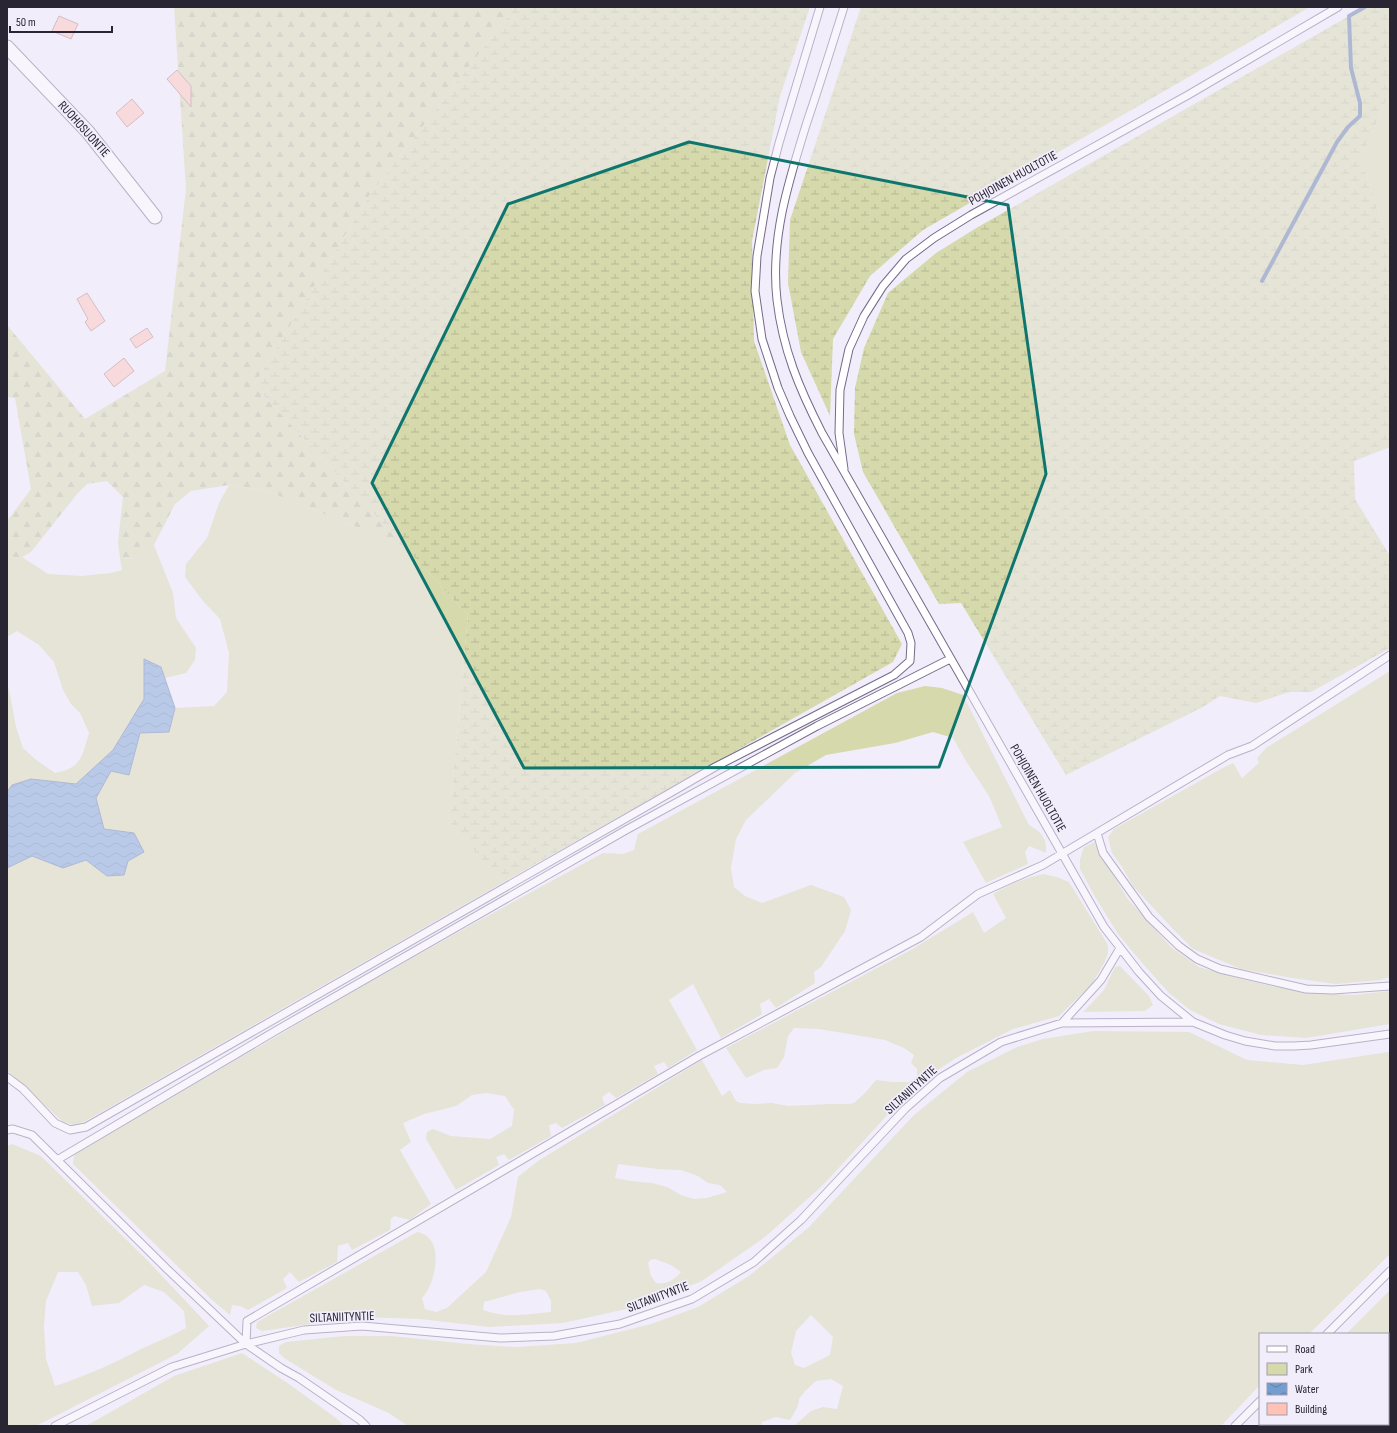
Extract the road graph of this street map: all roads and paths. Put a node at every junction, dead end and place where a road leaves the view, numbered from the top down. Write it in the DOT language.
graph roads {
  1 [pos="820,7"];
  2 [pos="844,7"];
  3 [pos="1338,7"];
  4 [pos="7,47"];
  5 [pos="155,217"];
  6 [pos="845,473"];
  7 [pos="1390,655"];
  8 [pos="950,659"];
  9 [pos="1097,833"];
  10 [pos="1061,853"];
  11 [pos="1120,948"];
  12 [pos="1390,986"];
  13 [pos="1193,1022"];
  14 [pos="1062,1023"];
  15 [pos="1390,1034"];
  16 [pos="7,1076"];
  17 [pos="7,1130"];
  18 [pos="57,1160"];
  19 [pos="1390,1271"];
  20 [pos="1328,1333"];
  21 [pos="246,1344"];
  22 [pos="1259,1402"];
  23 [pos="54,1426"];
  24 [pos="366,1426"];
  25 [pos="1235,1426"];
  1 -- 16 [label="lane"];
  2 -- 6 [label="lane, POHJOINEN HUOLTOTIE"];
  3 -- 6 [label="lane, POHJOINEN HUOLTOTIE"];
  4 -- 5 [label="street, RUOHOSUONTIE"];
  6 -- 8 [label="lane, POHJOINEN HUOLTOTIE"];
  7 -- 9 [label="lane"];
  8 -- 10 [label="lane, POHJOINEN HUOLTOTIE"];
  8 -- 18 [label="lane"];
  9 -- 10 [label="lane"];
  9 -- 12 [label="lane"];
  10 -- 11 [label="lane, POHJOINEN HUOLTOTIE"];
  10 -- 21 [label="lane"];
  11 -- 13 [label="lane, POHJOINEN HUOLTOTIE"];
  11 -- 14 [label="lane"];
  13 -- 14 [label="lane, SILTANIITYNTIE"];
  13 -- 15 [label="lane, POHJOINEN HUOLTOTIE"];
  14 -- 21 [label="lane, SILTANIITYNTIE"];
  17 -- 18 [label="lane"];
  18 -- 21 [label="lane"];
  19 -- 20 [label="lane"];
  21 -- 23 [label="lane, SILTANIITYNTIE"];
  21 -- 24 [label="lane"];
  22 -- 25 [label="lane"];
}
